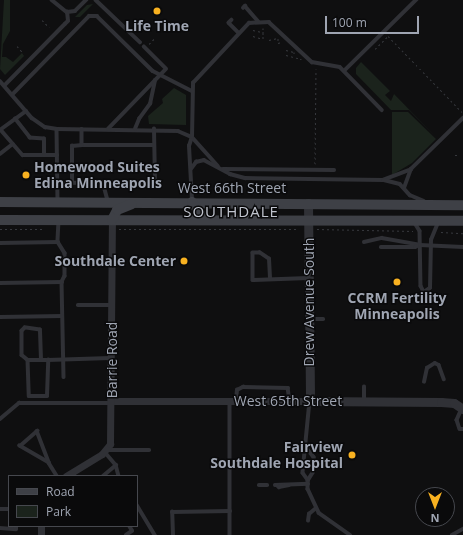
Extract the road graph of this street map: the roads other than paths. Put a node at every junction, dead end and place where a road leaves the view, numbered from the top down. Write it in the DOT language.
graph roads {
  1 [pos="52,0"];
  2 [pos="86,0"];
  3 [pos="96,0"];
  4 [pos="416,0"];
  5 [pos="243,8"];
  6 [pos="67,12"];
  7 [pos="232,20"];
  8 [pos="258,21"];
  9 [pos="240,33"];
  10 [pos="140,42"];
  11 [pos="144,47"];
  12 [pos="345,70"];
  13 [pos="155,80"];
  14 [pos="0,81"];
  15 [pos="4,86"];
  16 [pos="192,91"];
  17 [pos="12,95"];
  18 [pos="382,110"];
  19 [pos="26,111"];
  20 [pos="463,118"];
  21 [pos="15,119"];
  22 [pos="58,129"];
  23 [pos="82,129"];
  24 [pos="108,129"];
  25 [pos="135,129"];
  26 [pos="154,129"];
  27 [pos="0,130"];
  28 [pos="192,137"];
  29 [pos="13,144"];
  30 [pos="82,145"];
  31 [pos="154,145"];
  32 [pos="0,154"];
  33 [pos="44,155"];
  34 [pos="57,155"];
  35 [pos="220,168"];
  36 [pos="411,168"];
  37 [pos="191,169"];
  38 [pos="334,170"];
  39 [pos="383,180"];
  40 [pos="72,182"];
  41 [pos="103,182"];
  42 [pos="58,183"];
  43 [pos="404,188"];
  44 [pos="0,202"];
  45 [pos="58,202"];
  46 [pos="109,202"];
  47 [pos="141,202"];
  48 [pos="192,202"];
  49 [pos="308,203"];
  50 [pos="432,204"];
  51 [pos="463,205"];
  52 [pos="59,219"];
  53 [pos="0,220"];
  54 [pos="112,220"];
  55 [pos="205,220"];
  56 [pos="308,221"];
  57 [pos="414,221"];
  58 [pos="440,221"];
  59 [pos="463,221"];
  60 [pos="58,242"];
  61 [pos="364,242"];
  62 [pos="0,243"];
  63 [pos="420,245"];
  64 [pos="430,245"];
  65 [pos="381,247"];
  66 [pos="463,247"];
  67 [pos="270,278"];
  68 [pos="309,278"];
  69 [pos="62,282"];
  70 [pos="0,283"];
  71 [pos="78,305"];
  72 [pos="112,305"];
  73 [pos="62,316"];
  74 [pos="0,317"];
  75 [pos="309,319"];
  76 [pos="323,319"];
  77 [pos="112,358"];
  78 [pos="64,359"];
  79 [pos="28,360"];
  80 [pos="41,360"];
  81 [pos="48,360"];
  82 [pos="64,377"];
  83 [pos="444,379"];
  84 [pos="424,382"];
  85 [pos="364,387"];
  86 [pos="310,401"];
  87 [pos="364,401"];
  88 [pos="112,402"];
  89 [pos="233,402"];
  90 [pos="290,402"];
  91 [pos="463,408"];
  92 [pos="0,419"];
  93 [pos="461,429"];
  94 [pos="463,432"];
  95 [pos="305,446"];
  96 [pos="149,450"];
  97 [pos="106,451"];
  98 [pos="49,463"];
  99 [pos="314,463"];
  100 [pos="116,465"];
  101 [pos="314,472"];
  102 [pos="56,475"];
  103 [pos="68,475"];
  104 [pos="104,475"];
  105 [pos="119,475"];
  106 [pos="308,482"];
  107 [pos="260,485"];
  108 [pos="266,485"];
  109 [pos="276,485"];
  110 [pos="138,507"];
  111 [pos="315,509"];
  112 [pos="230,511"];
  113 [pos="308,522"];
  114 [pos="16,527"];
  115 [pos="130,527"];
  116 [pos="0,528"];
  117 [pos="463,529"];
  118 [pos="126,535"];
  119 [pos="155,535"];
  120 [pos="173,535"];
  121 [pos="230,535"];
  122 [pos="350,535"];
  123 [pos="452,535"];
  1 -- 6 [label="lane"];
  2 -- 6 [label="lane"];
  3 -- 10 [label="lane"];
  4 -- 12 [label="lane"];
  5 -- 8 [label="lane"];
  6 -- 15 [label="lane"];
  7 -- 9 [label="lane"];
  8 -- 9 [label="lane"];
  8 -- 12 [label="lane"];
  9 -- 16 [label="lane"];
  11 -- 13 [label="lane"];
  12 -- 18 [label="lane"];
  13 -- 24 [label="lane"];
  13 -- 25 [label="lane"];
  14 -- 15 [label="lane"];
  15 -- 17 [label="lane"];
  16 -- 17 [label="lane"];
  16 -- 28 [label="lane"];
  17 -- 19 [label="lane"];
  19 -- 21 [label="lane"];
  19 -- 22 [label="lane"];
  20 -- 36 [label="lane"];
  21 -- 27 [label="lane"];
  21 -- 33 [label="lane"];
  22 -- 23 [label="lane"];
  22 -- 34 [label="lane"];
  23 -- 24 [label="lane"];
  23 -- 30 [label="lane"];
  24 -- 25 [label="lane"];
  25 -- 26 [label="lane"];
  26 -- 28 [label="lane"];
  26 -- 31 [label="lane"];
  27 -- 29 [label="lane"];
  28 -- 35 [label="lane"];
  28 -- 37 [label="lane"];
  29 -- 32 [label="lane"];
  29 -- 33 [label="lane"];
  30 -- 31 [label="lane"];
  30 -- 40 [label="lane"];
  31 -- 41 [label="lane"];
  33 -- 34 [label="lane"];
  34 -- 42 [label="lane"];
  35 -- 37 [label="lane"];
  35 -- 38 [label="lane"];
  35 -- 39 [label="lane"];
  36 -- 39 [label="lane"];
  36 -- 43 [label="lane"];
  37 -- 48 [label="lane"];
  39 -- 43 [label="lane"];
  40 -- 41 [label="lane"];
  40 -- 42 [label="lane"];
  41 -- 46 [label="lane"];
  42 -- 45 [label="lane"];
  43 -- 50 [label="lane"];
  44 -- 45 [label="main road, West 66th Street"];
  45 -- 46 [label="main road, West 66th Street"];
  46 -- 47 [label="main road, West 66th Street"];
  47 -- 48 [label="main road, West 66th Street"];
  47 -- 54 [label="main road"];
  48 -- 49 [label="main road, West 66th Street"];
  48 -- 55 [label="main road"];
  49 -- 50 [label="main road, West 66th Street"];
  49 -- 56 [label="street, Drew Avenue South"];
  50 -- 51 [label="main road, West 66th Street"];
  52 -- 53 [label="main road"];
  52 -- 54 [label="main road"];
  52 -- 60 [label="lane"];
  54 -- 55 [label="main road"];
  54 -- 72 [label="street, Barrie Road"];
  55 -- 56 [label="main road"];
  56 -- 57 [label="main road"];
  56 -- 68 [label="street, Drew Avenue South"];
  57 -- 58 [label="main road"];
  57 -- 63 [label="lane"];
  58 -- 59 [label="main road"];
  58 -- 64 [label="lane"];
  60 -- 62 [label="lane"];
  60 -- 69 [label="lane"];
  61 -- 63 [label="lane"];
  63 -- 64 [label="lane"];
  63 -- 64 [label="lane"];
  63 -- 65 [label="lane"];
  64 -- 66 [label="lane"];
  67 -- 67 [label="lane"];
  67 -- 68 [label="lane"];
  68 -- 75 [label="street, Drew Avenue South"];
  69 -- 70 [label="lane"];
  69 -- 73 [label="lane"];
  71 -- 72 [label="lane"];
  72 -- 77 [label="street, Barrie Road"];
  73 -- 74 [label="lane"];
  73 -- 78 [label="lane"];
  75 -- 76 [label="lane"];
  75 -- 86 [label="street, Drew Avenue South"];
  77 -- 78 [label="lane"];
  77 -- 88 [label="street, Barrie Road"];
  78 -- 81 [label="lane"];
  78 -- 82 [label="lane"];
  79 -- 80 [label="lane"];
  79 -- 80 [label="lane"];
  79 -- 81 [label="lane"];
  80 -- 81 [label="lane"];
  83 -- 84 [label="lane"];
  85 -- 87 [label="lane"];
  86 -- 87 [label="street, West 65th Street"];
  86 -- 90 [label="street, West 65th Street"];
  86 -- 95 [label="lane"];
  87 -- 91 [label="street, West 65th Street"];
  88 -- 89 [label="street, West 65th Street"];
  88 -- 92 [label="lane"];
  88 -- 97 [label="street, Barrie Road"];
  89 -- 90 [label="street, West 65th Street"];
  89 -- 90 [label="lane"];
  89 -- 112 [label="lane"];
  91 -- 93 [label="lane"];
  93 -- 94 [label="lane"];
  95 -- 99 [label="lane"];
  95 -- 106 [label="lane"];
  96 -- 97 [label="lane"];
  97 -- 100 [label="lane"];
  97 -- 103 [label="street"];
  98 -- 98 [label="lane"];
  98 -- 102 [label="lane"];
  100 -- 104 [label="lane"];
  100 -- 105 [label="lane"];
  101 -- 106 [label="lane"];
  106 -- 109 [label="lane"];
  106 -- 111 [label="lane"];
  107 -- 108 [label="lane"];
  110 -- 119 [label="lane"];
  111 -- 113 [label="lane"];
  111 -- 122 [label="lane"];
  112 -- 120 [label="lane"];
  112 -- 121 [label="lane"];
  114 -- 116 [label="lane"];
  115 -- 118 [label="lane"];
  117 -- 123 [label="lane"];
}
